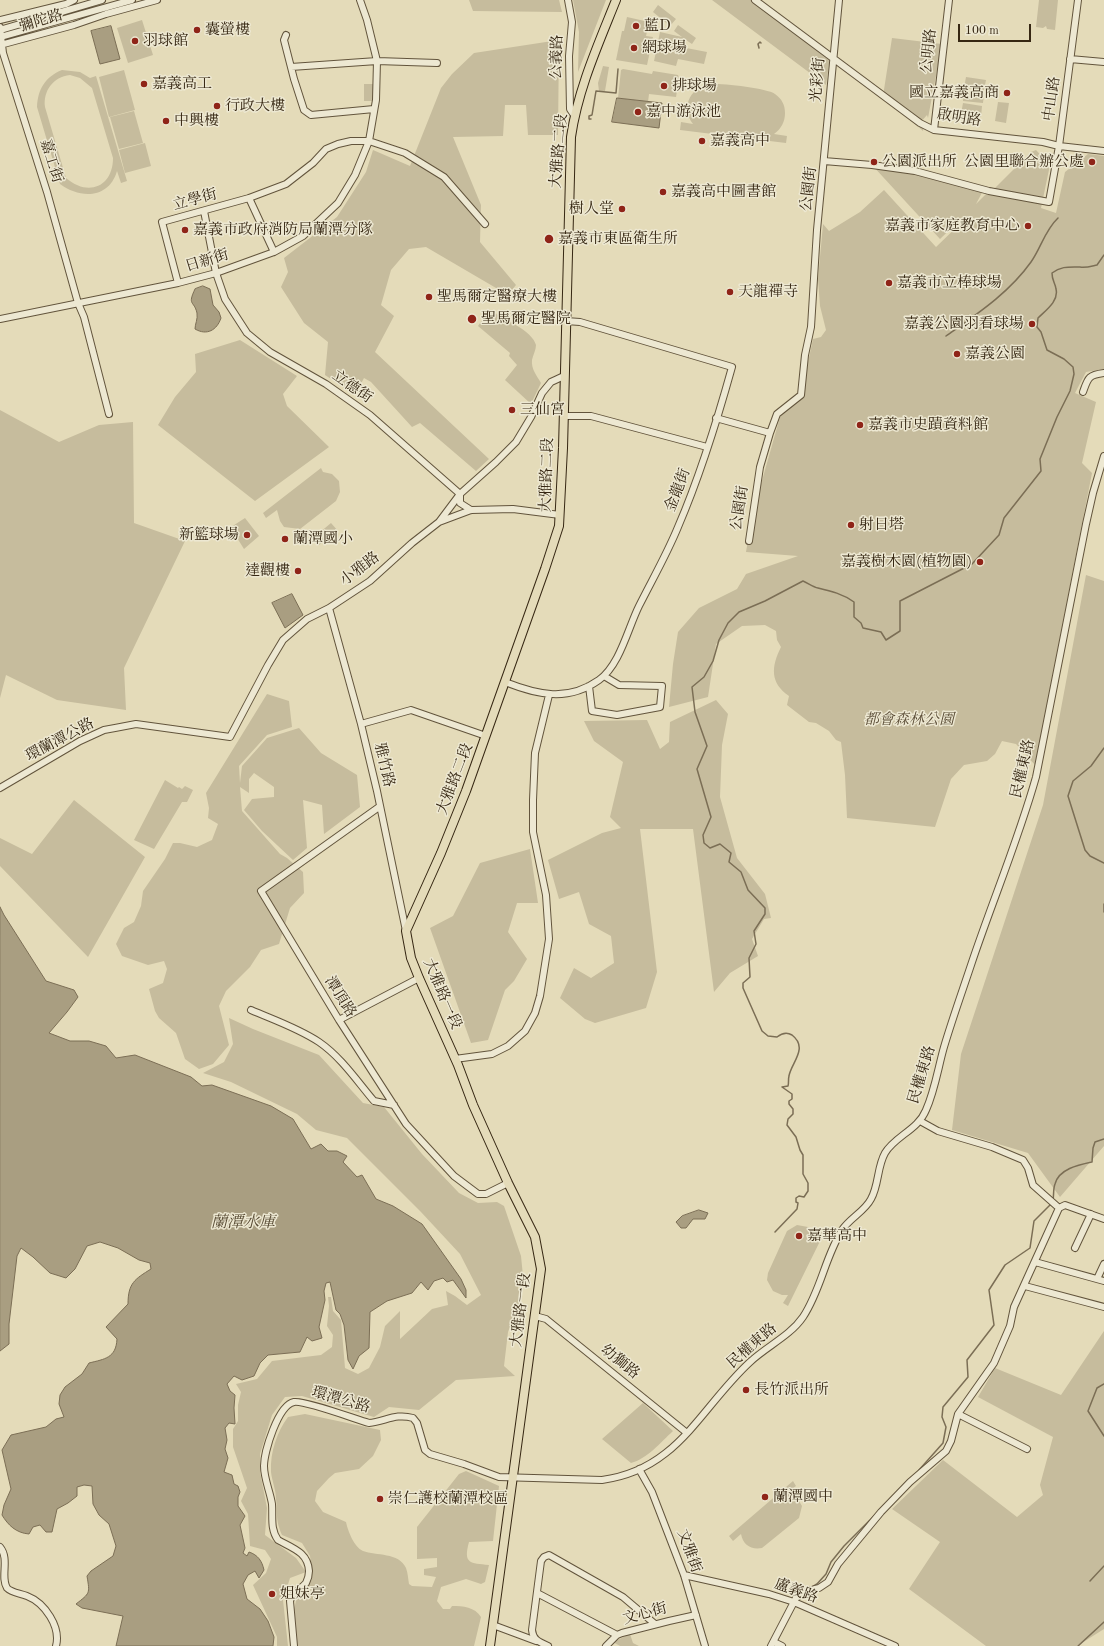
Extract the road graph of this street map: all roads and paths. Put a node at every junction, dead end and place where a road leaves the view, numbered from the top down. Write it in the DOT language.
graph roads {
  1 [pos="71,0"];
  2 [pos="102,0"];
  3 [pos="132,0"];
  4 [pos="157,0"];
  5 [pos="360,0"];
  6 [pos="568,0"];
  7 [pos="616,0"];
  8 [pos="755,0"];
  9 [pos="839,0"];
  10 [pos="949,0"];
  11 [pos="1078,0"];
  12 [pos="116,2"];
  13 [pos="119,11"];
  14 [pos="74,12"];
  15 [pos="0,20"];
  16 [pos="77,24"];
  17 [pos="0,29"];
  18 [pos="286,35"];
  19 [pos="0,37"];
  20 [pos="1,45"];
  21 [pos="834,59"];
  22 [pos="1070,59"];
  23 [pos="377,61"];
  24 [pos="1104,62"];
  25 [pos="437,63"];
  26 [pos="291,67"];
  27 [pos="374,109"];
  28 [pos="574,115"];
  29 [pos="934,130"];
  30 [pos="369,141"];
  31 [pos="1059,146"];
  32 [pos="1104,151"];
  33 [pos="824,161"];
  34 [pos="249,198"];
  35 [pos="1049,202"];
  36 [pos="204,211"];
  37 [pos="485,224"];
  38 [pos="274,252"];
  39 [pos="216,273"];
  40 [pos="178,283"];
  41 [pos="78,303"];
  42 [pos="0,319"];
  43 [pos="566,321"];
  44 [pos="1104,373"];
  45 [pos="564,376"];
  46 [pos="1083,392"];
  47 [pos="109,414"];
  48 [pos="563,416"];
  49 [pos="716,418"];
  50 [pos="770,433"];
  51 [pos="707,447"];
  52 [pos="1104,456"];
  53 [pos="460,494"];
  54 [pos="471,510"];
  55 [pos="560,515"];
  56 [pos="439,522"];
  57 [pos="749,541"];
  58 [pos="329,608"];
  59 [pos="604,676"];
  60 [pos="505,682"];
  61 [pos="589,686"];
  62 [pos="548,695"];
  63 [pos="361,724"];
  64 [pos="486,736"];
  65 [pos="230,737"];
  66 [pos="0,788"];
  67 [pos="379,806"];
  68 [pos="406,931"];
  69 [pos="419,978"];
  70 [pos="251,1010"];
  71 [pos="339,1020"];
  72 [pos="455,1059"];
  73 [pos="394,1105"];
  74 [pos="920,1121"];
  75 [pos="508,1183"];
  76 [pos="1058,1208"];
  77 [pos="1091,1214"];
  78 [pos="1104,1219"];
  79 [pos="1075,1248"];
  80 [pos="1035,1262"];
  81 [pos="1104,1264"];
  82 [pos="1101,1280"];
  83 [pos="1025,1286"];
  84 [pos="1104,1306"];
  85 [pos="535,1316"];
  86 [pos="958,1414"];
  87 [pos="687,1433"];
  88 [pos="1027,1449"];
  89 [pos="639,1469"];
  90 [pos="512,1478"];
  91 [pos="0,1547"];
  92 [pos="684,1575"];
  93 [pos="537,1593"];
  94 [pos="794,1602"];
  95 [pos="696,1615"];
  96 [pos="655,1624"];
  97 [pos="493,1625"];
  98 [pos="618,1636"];
  99 [pos="536,1641"];
  100 [pos="773,1644"];
  101 [pos="56,1646"];
  102 [pos="294,1646"];
  103 [pos="490,1646"];
  104 [pos="548,1646"];
  105 [pos="606,1646"];
  106 [pos="705,1646"];
  107 [pos="782,1646"];
  108 [pos="894,1646"];
  1 -- 14 [label="street"];
  1 -- 15 [label="street, 彌陀路"];
  2 -- 14 [label="street, 彌陀路"];
  3 -- 12 [label="street, 彌陀路"];
  4 -- 13 [label="street, 彌陀路"];
  5 -- 23 [label="street, 日新街"];
  6 -- 28 [label="street, 公義路"];
  7 -- 28 [label="main road, 大雅路二段"];
  8 -- 21 [label="street, 啟明路"];
  9 -- 21 [label="street, 光彩街"];
  10 -- 29 [label="street, 公明路"];
  11 -- 22 [label="street, 中山路"];
  12 -- 13 [label="street"];
  12 -- 14 [label="street, 彌陀路"];
  13 -- 16 [label="street, 彌陀路"];
  14 -- 16 [label="street"];
  14 -- 17 [label="street, 彌陀路"];
  14 -- 19 [label="street, 彌陀路"];
  16 -- 20 [label="street, 彌陀路"];
  17 -- 19 [label="street, 嘉工街"];
  18 -- 26 [label="street"];
  19 -- 20 [label="street, 嘉工街"];
  20 -- 41 [label="street, 嘉工街"];
  21 -- 29 [label="street, 啟明路"];
  21 -- 33 [label="street, 光彩街"];
  22 -- 24 [label="street"];
  22 -- 31 [label="street, 中山路"];
  23 -- 25 [label="street"];
  23 -- 26 [label="street"];
  23 -- 27 [label="street, 日新街"];
  26 -- 27 [label="street"];
  27 -- 30 [label="street, 日新街"];
  28 -- 43 [label="main road, 大雅路二段"];
  29 -- 31 [label="street, 啟明路"];
  30 -- 34 [label="street, 立學街"];
  30 -- 37 [label="street, 立學街"];
  30 -- 38 [label="street, 日新街"];
  31 -- 32 [label="street, 啟明路"];
  31 -- 35 [label="street, 中山路"];
  33 -- 35 [label="street, 公園街"];
  33 -- 50 [label="street, 公園街"];
  34 -- 36 [label="street, 立學街"];
  34 -- 38 [label="street"];
  36 -- 39 [label="street, 立德街"];
  36 -- 40 [label="street, 立學街"];
  38 -- 39 [label="street, 日新街"];
  39 -- 40 [label="street, 日新街"];
  39 -- 53 [label="street, 立德街"];
  40 -- 41 [label="street, 日新街"];
  41 -- 42 [label="street, 日新街"];
  41 -- 47 [label="street, 嘉工街"];
  43 -- 45 [label="main road, 大雅路二段"];
  43 -- 49 [label="street, 金龍街"];
  44 -- 46 [label="street"];
  45 -- 48 [label="main road, 大雅路二段"];
  45 -- 53 [label="street"];
  48 -- 51 [label="street"];
  48 -- 55 [label="main road, 大雅路二段"];
  49 -- 50 [label="street"];
  49 -- 51 [label="street, 金龍街"];
  50 -- 57 [label="street, 公園街"];
  51 -- 59 [label="street, 金龍街"];
  52 -- 74 [label="street, 民權東路"];
  53 -- 54 [label="street, 立德街"];
  53 -- 56 [label="street"];
  54 -- 55 [label="street, 小雅路"];
  54 -- 56 [label="street, 小雅路"];
  55 -- 60 [label="main road, 大雅路二段"];
  56 -- 58 [label="street, 小雅路"];
  58 -- 63 [label="street, 雅竹路"];
  58 -- 65 [label="street, 小雅路"];
  59 -- 61 [label="street, 金龍街"];
  59 -- 61 [label="street"];
  60 -- 62 [label="street, 金龍街"];
  60 -- 64 [label="main road, 大雅路二段"];
  61 -- 62 [label="street, 金龍街"];
  62 -- 72 [label="street"];
  63 -- 64 [label="street"];
  63 -- 67 [label="street, 雅竹路"];
  64 -- 68 [label="main road, 大雅路二段"];
  65 -- 66 [label="street, 環蘭潭公路"];
  67 -- 68 [label="street, 雅竹路"];
  67 -- 71 [label="street, 潭頂路"];
  68 -- 69 [label="main road, 大雅路一段"];
  69 -- 71 [label="street"];
  69 -- 72 [label="main road, 大雅路一段"];
  70 -- 73 [label="street"];
  71 -- 73 [label="street, 潭頂路"];
  72 -- 75 [label="main road, 大雅路一段"];
  73 -- 75 [label="street, 潭頂路"];
  74 -- 76 [label="street"];
  74 -- 87 [label="street, 民權東路"];
  75 -- 85 [label="main road, 大雅路一段"];
  76 -- 77 [label="street"];
  76 -- 80 [label="street"];
  77 -- 78 [label="street"];
  77 -- 79 [label="street"];
  80 -- 82 [label="street"];
  80 -- 83 [label="street"];
  81 -- 82 [label="street"];
  83 -- 84 [label="street"];
  83 -- 86 [label="street"];
  85 -- 87 [label="street, 幼獅路"];
  85 -- 90 [label="main road, 大雅路一段"];
  86 -- 88 [label="street"];
  86 -- 94 [label="street"];
  87 -- 89 [label="street, 民權東路"];
  89 -- 90 [label="street, 民權東路"];
  89 -- 92 [label="street, 文雅街"];
  90 -- 97 [label="main road, 大雅路一段"];
  90 -- 102 [label="street, 環潭公路"];
  91 -- 101 [label="street"];
  92 -- 94 [label="street, 盧義路"];
  92 -- 95 [label="street, 文雅街"];
  93 -- 96 [label="street"];
  93 -- 98 [label="street"];
  93 -- 99 [label="street"];
  94 -- 100 [label="street"];
  94 -- 108 [label="street, 盧義路"];
  95 -- 96 [label="street, 文心街"];
  95 -- 106 [label="street, 文雅街"];
  96 -- 98 [label="street, 文心街"];
  97 -- 99 [label="street"];
  97 -- 103 [label="main road, 大雅路一段"];
  98 -- 105 [label="street, 文心街"];
  99 -- 104 [label="street"];
  100 -- 107 [label="street"];
}
